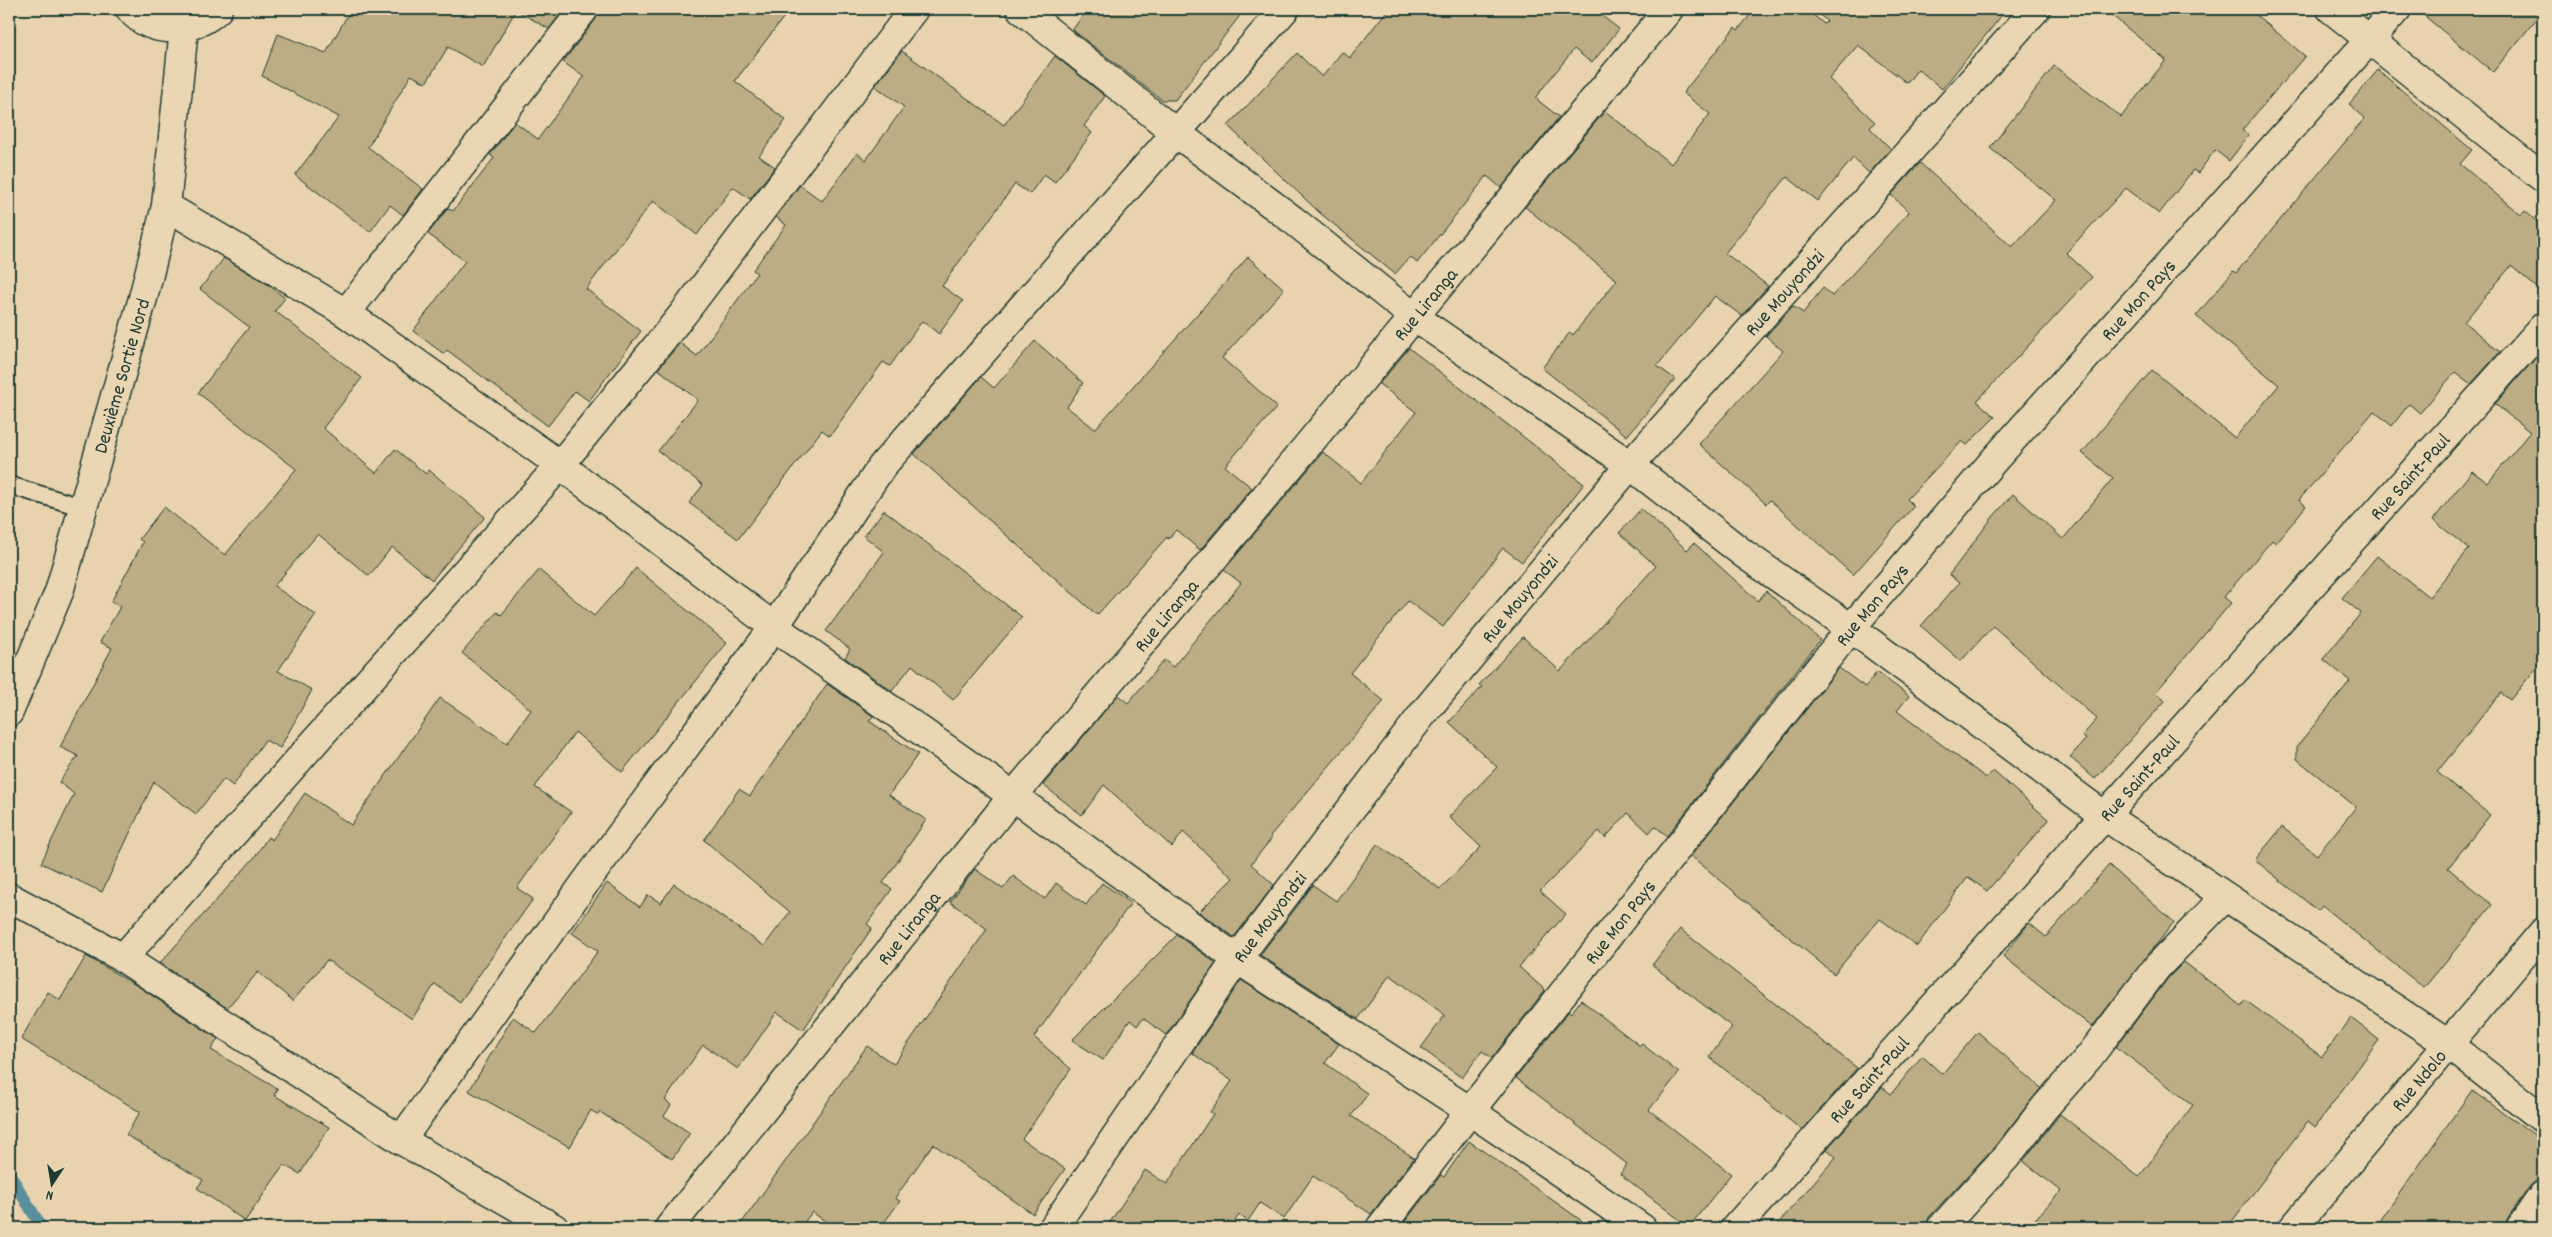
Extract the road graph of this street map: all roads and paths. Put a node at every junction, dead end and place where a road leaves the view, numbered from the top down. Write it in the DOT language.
graph roads {
  1 [pos="130,9"];
  2 [pos="218,9"];
  3 [pos="584,9"];
  4 [pos="914,9"];
  5 [pos="1021,9"];
  6 [pos="1286,9"];
  7 [pos="1669,9"];
  8 [pos="2036,9"];
  9 [pos="2332,9"];
  10 [pos="2397,9"];
  11 [pos="184,28"];
  12 [pos="2371,38"];
  13 [pos="1175,132"];
  14 [pos="2543,178"];
  15 [pos="166,206"];
  16 [pos="346,313"];
  17 [pos="1413,316"];
  18 [pos="2543,328"];
  19 [pos="560,465"];
  20 [pos="1630,465"];
  21 [pos="9,484"];
  22 [pos="84,508"];
  23 [pos="774,627"];
  24 [pos="1851,628"];
  25 [pos="9,710"];
  26 [pos="1013,796"];
  27 [pos="2106,817"];
  28 [pos="9,897"];
  29 [pos="2225,897"];
  30 [pos="2543,932"];
  31 [pos="122,958"];
  32 [pos="1237,959"];
  33 [pos="2448,1044"];
  34 [pos="1470,1111"];
  35 [pos="2543,1119"];
  36 [pos="401,1140"];
  37 [pos="2543,1195"];
  38 [pos="554,1228"];
  39 [pos="669,1228"];
  40 [pos="1053,1228"];
  41 [pos="1380,1228"];
  42 [pos="1642,1228"];
  43 [pos="1735,1228"];
  44 [pos="1940,1228"];
  45 [pos="2293,1228"];
  46 [pos="2520,1228"];
  1 -- 11 [label="street"];
  2 -- 11 [label="street"];
  3 -- 16 [label="street"];
  4 -- 19 [label="street"];
  5 -- 13 [label="street"];
  6 -- 13 [label="street"];
  7 -- 17 [label="street, Rue Liranga"];
  8 -- 20 [label="street, Rue Mouyondzi"];
  9 -- 12 [label="street"];
  10 -- 12 [label="street, Rue Mon Pays"];
  11 -- 15 [label="street, Deuxième Sortie Nord"];
  12 -- 14 [label="street"];
  12 -- 24 [label="street, Rue Mon Pays"];
  13 -- 17 [label="street"];
  13 -- 23 [label="street"];
  15 -- 16 [label="street"];
  15 -- 22 [label="street, Deuxième Sortie Nord"];
  16 -- 19 [label="street"];
  17 -- 20 [label="street"];
  17 -- 26 [label="street, Rue Liranga"];
  18 -- 27 [label="street, Rue Saint-Paul"];
  19 -- 23 [label="street"];
  19 -- 31 [label="street"];
  20 -- 24 [label="street"];
  20 -- 32 [label="street, Rue Mouyondzi"];
  21 -- 22 [label="lane"];
  22 -- 25 [label="street, Deuxième Sortie Nord"];
  23 -- 26 [label="street"];
  23 -- 36 [label="street"];
  24 -- 27 [label="street"];
  24 -- 34 [label="street, Rue Mon Pays"];
  26 -- 32 [label="street"];
  26 -- 39 [label="street, Rue Liranga"];
  27 -- 29 [label="street"];
  27 -- 43 [label="street, Rue Saint-Paul"];
  28 -- 31 [label="street"];
  29 -- 33 [label="street"];
  29 -- 44 [label="street"];
  30 -- 33 [label="street, Rue Ndolo"];
  31 -- 36 [label="street"];
  32 -- 34 [label="street"];
  32 -- 40 [label="street, Rue Mouyondzi"];
  33 -- 35 [label="street"];
  33 -- 45 [label="street, Rue Ndolo"];
  34 -- 41 [label="street, Rue Mon Pays"];
  34 -- 42 [label="street"];
  36 -- 38 [label="street"];
  37 -- 46 [label="street"];
}
